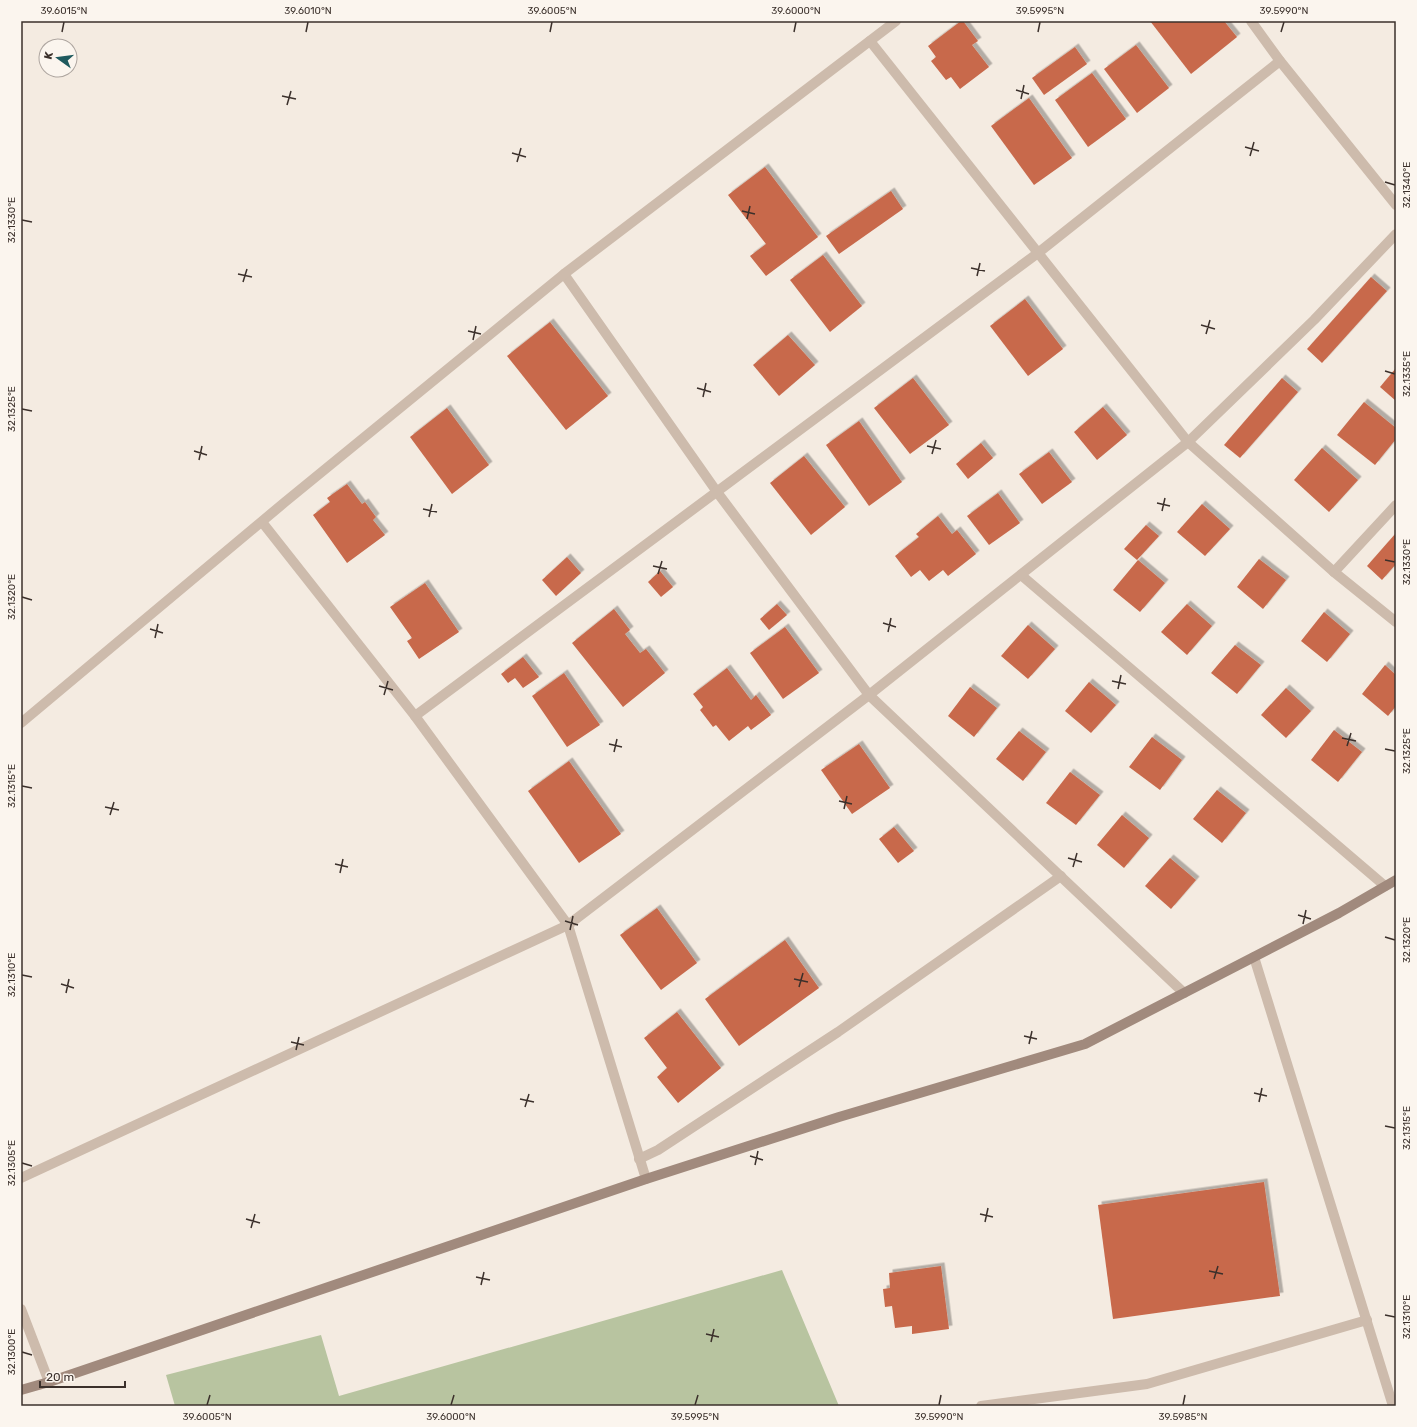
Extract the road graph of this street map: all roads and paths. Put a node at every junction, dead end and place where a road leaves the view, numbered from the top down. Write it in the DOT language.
graph roads {
  1 [pos="896,21"];
  2 [pos="1251,21"];
  3 [pos="870,41"];
  4 [pos="1280,62"];
  5 [pos="1396,205"];
  6 [pos="1396,234"];
  7 [pos="1038,253"];
  8 [pos="564,274"];
  9 [pos="1188,442"];
  10 [pos="717,492"];
  11 [pos="1396,505"];
  12 [pos="262,522"];
  13 [pos="1334,572"];
  14 [pos="1021,575"];
  15 [pos="1396,622"];
  16 [pos="869,695"];
  17 [pos="414,716"];
  18 [pos="21,723"];
  19 [pos="1061,876"];
  20 [pos="1396,880"];
  21 [pos="1384,886"];
  22 [pos="568,925"];
  23 [pos="1254,957"];
  24 [pos="1184,993"];
  25 [pos="640,1158"];
  26 [pos="21,1178"];
  27 [pos="646,1179"];
  28 [pos="21,1308"];
  29 [pos="1367,1320"];
  30 [pos="49,1382"];
  31 [pos="21,1390"];
  32 [pos="981,1406"];
  33 [pos="1393,1406"];
  1 -- 3 [label="street"];
  2 -- 4 [label="street"];
  3 -- 7 [label="street"];
  3 -- 8 [label="street"];
  4 -- 5 [label="street"];
  4 -- 7 [label="street"];
  6 -- 9 [label="street"];
  7 -- 9 [label="street"];
  7 -- 10 [label="street"];
  8 -- 10 [label="street"];
  8 -- 12 [label="street"];
  9 -- 13 [label="street"];
  9 -- 14 [label="street"];
  10 -- 16 [label="street"];
  10 -- 17 [label="street"];
  11 -- 13 [label="street"];
  12 -- 17 [label="street"];
  12 -- 18 [label="street"];
  13 -- 15 [label="street"];
  14 -- 16 [label="street"];
  14 -- 21 [label="street"];
  16 -- 19 [label="street"];
  16 -- 22 [label="street"];
  17 -- 22 [label="street"];
  19 -- 24 [label="street"];
  19 -- 25 [label="street"];
  20 -- 21 [label="main road"];
  21 -- 23 [label="main road"];
  22 -- 25 [label="street"];
  22 -- 26 [label="street"];
  23 -- 24 [label="main road"];
  23 -- 29 [label="street"];
  24 -- 27 [label="main road"];
  25 -- 27 [label="street"];
  27 -- 30 [label="main road"];
  28 -- 30 [label="street"];
  29 -- 32 [label="street"];
  29 -- 33 [label="street"];
  30 -- 31 [label="main road"];
}
